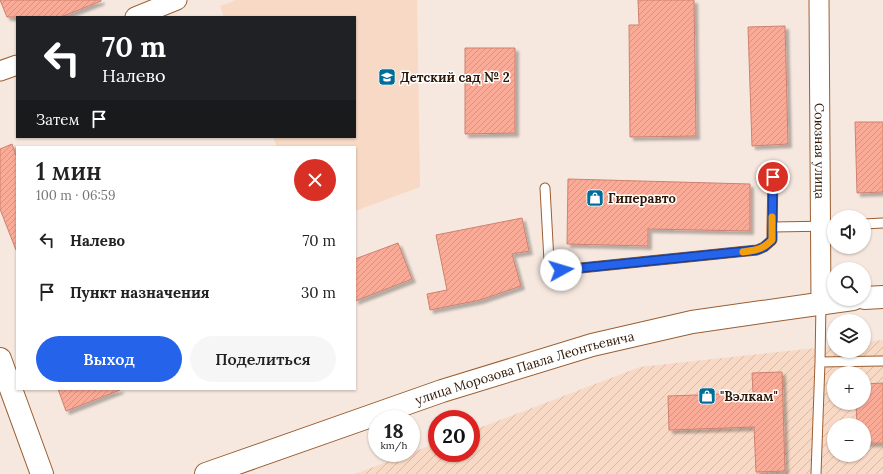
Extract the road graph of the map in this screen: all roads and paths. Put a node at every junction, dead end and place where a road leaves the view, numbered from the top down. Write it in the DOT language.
graph roads {
  1 [pos="177,0"];
  2 [pos="819,0"];
  3 [pos="137,16"];
  4 [pos="16,64"];
  5 [pos="0,71"];
  6 [pos="773,177"];
  7 [pos="545,188"];
  8 [pos="883,223"];
  9 [pos="871,224"];
  10 [pos="827,226"];
  11 [pos="772,227"];
  12 [pos="883,297"];
  13 [pos="871,298"];
  14 [pos="827,302"];
  15 [pos="821,303"];
  16 [pos="0,359"];
  17 [pos="883,361"];
  18 [pos="820,362"];
  19 [pos="42,474"];
  20 [pos="206,474"];
  21 [pos="816,474"];
  1 -- 3 [label="street"];
  2 -- 10 [label="street, Союзная улица"];
  4 -- 5 [label="street"];
  6 -- 11 [label="lane"];
  7 -- 11 [label="lane"];
  8 -- 9 [label="lane"];
  10 -- 11 [label="lane"];
  10 -- 15 [label="street, Союзная улица"];
  12 -- 13 [label="main road"];
  14 -- 15 [label="main road, улица Морозова Павла Леонтьевича"];
  15 -- 18 [label="lane"];
  15 -- 20 [label="main road, улица Морозова Павла Леонтьевича"];
  16 -- 19 [label="main road"];
  17 -- 18 [label="lane"];
  18 -- 21 [label="lane"];
}
